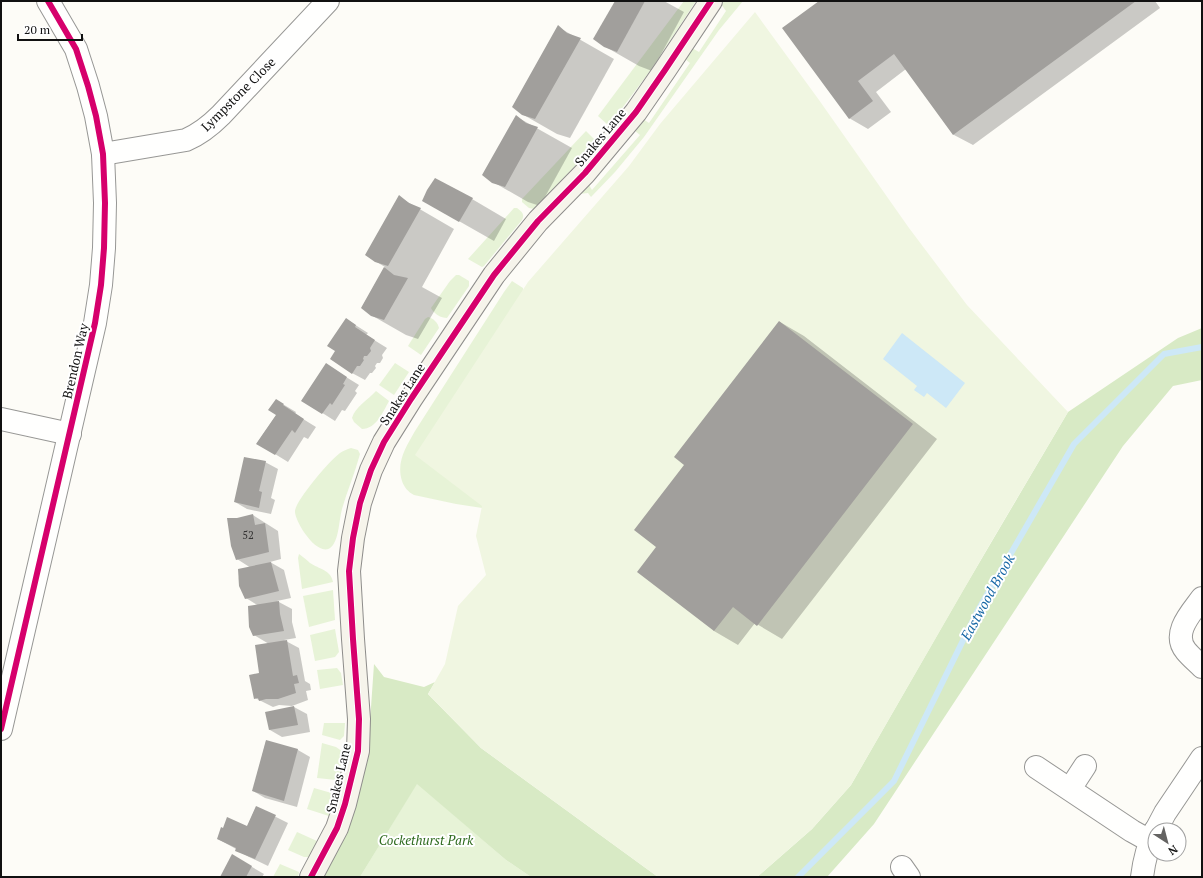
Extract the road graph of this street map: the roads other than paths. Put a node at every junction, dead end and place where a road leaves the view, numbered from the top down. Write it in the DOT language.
graph roads {
  1 [pos="48,1"];
  2 [pos="328,1"];
  3 [pos="711,1"];
  4 [pos="103,154"];
  5 [pos="1,419"];
  6 [pos="70,434"];
  7 [pos="1202,598"];
  8 [pos="1202,667"];
  9 [pos="1,729"];
  10 [pos="1202,758"];
  11 [pos="1085,766"];
  12 [pos="1036,767"];
  13 [pos="1070,790"];
  14 [pos="1160,822"];
  15 [pos="1147,833"];
  16 [pos="1147,855"];
  17 [pos="311,877"];
  18 [pos="1142,877"];
  1 -- 4 [label="street, Brendon Way"];
  2 -- 4 [label="street, Lympstone Close"];
  3 -- 17 [label="street, Snakes Lane"];
  4 -- 6 [label="street, Brendon Way"];
  5 -- 6 [label="street"];
  6 -- 9 [label="street, Brendon Way"];
  7 -- 8 [label="street"];
  10 -- 14 [label="street"];
  11 -- 13 [label="street"];
  12 -- 13 [label="street"];
  13 -- 15 [label="street"];
  16 -- 18 [label="street"];
}
